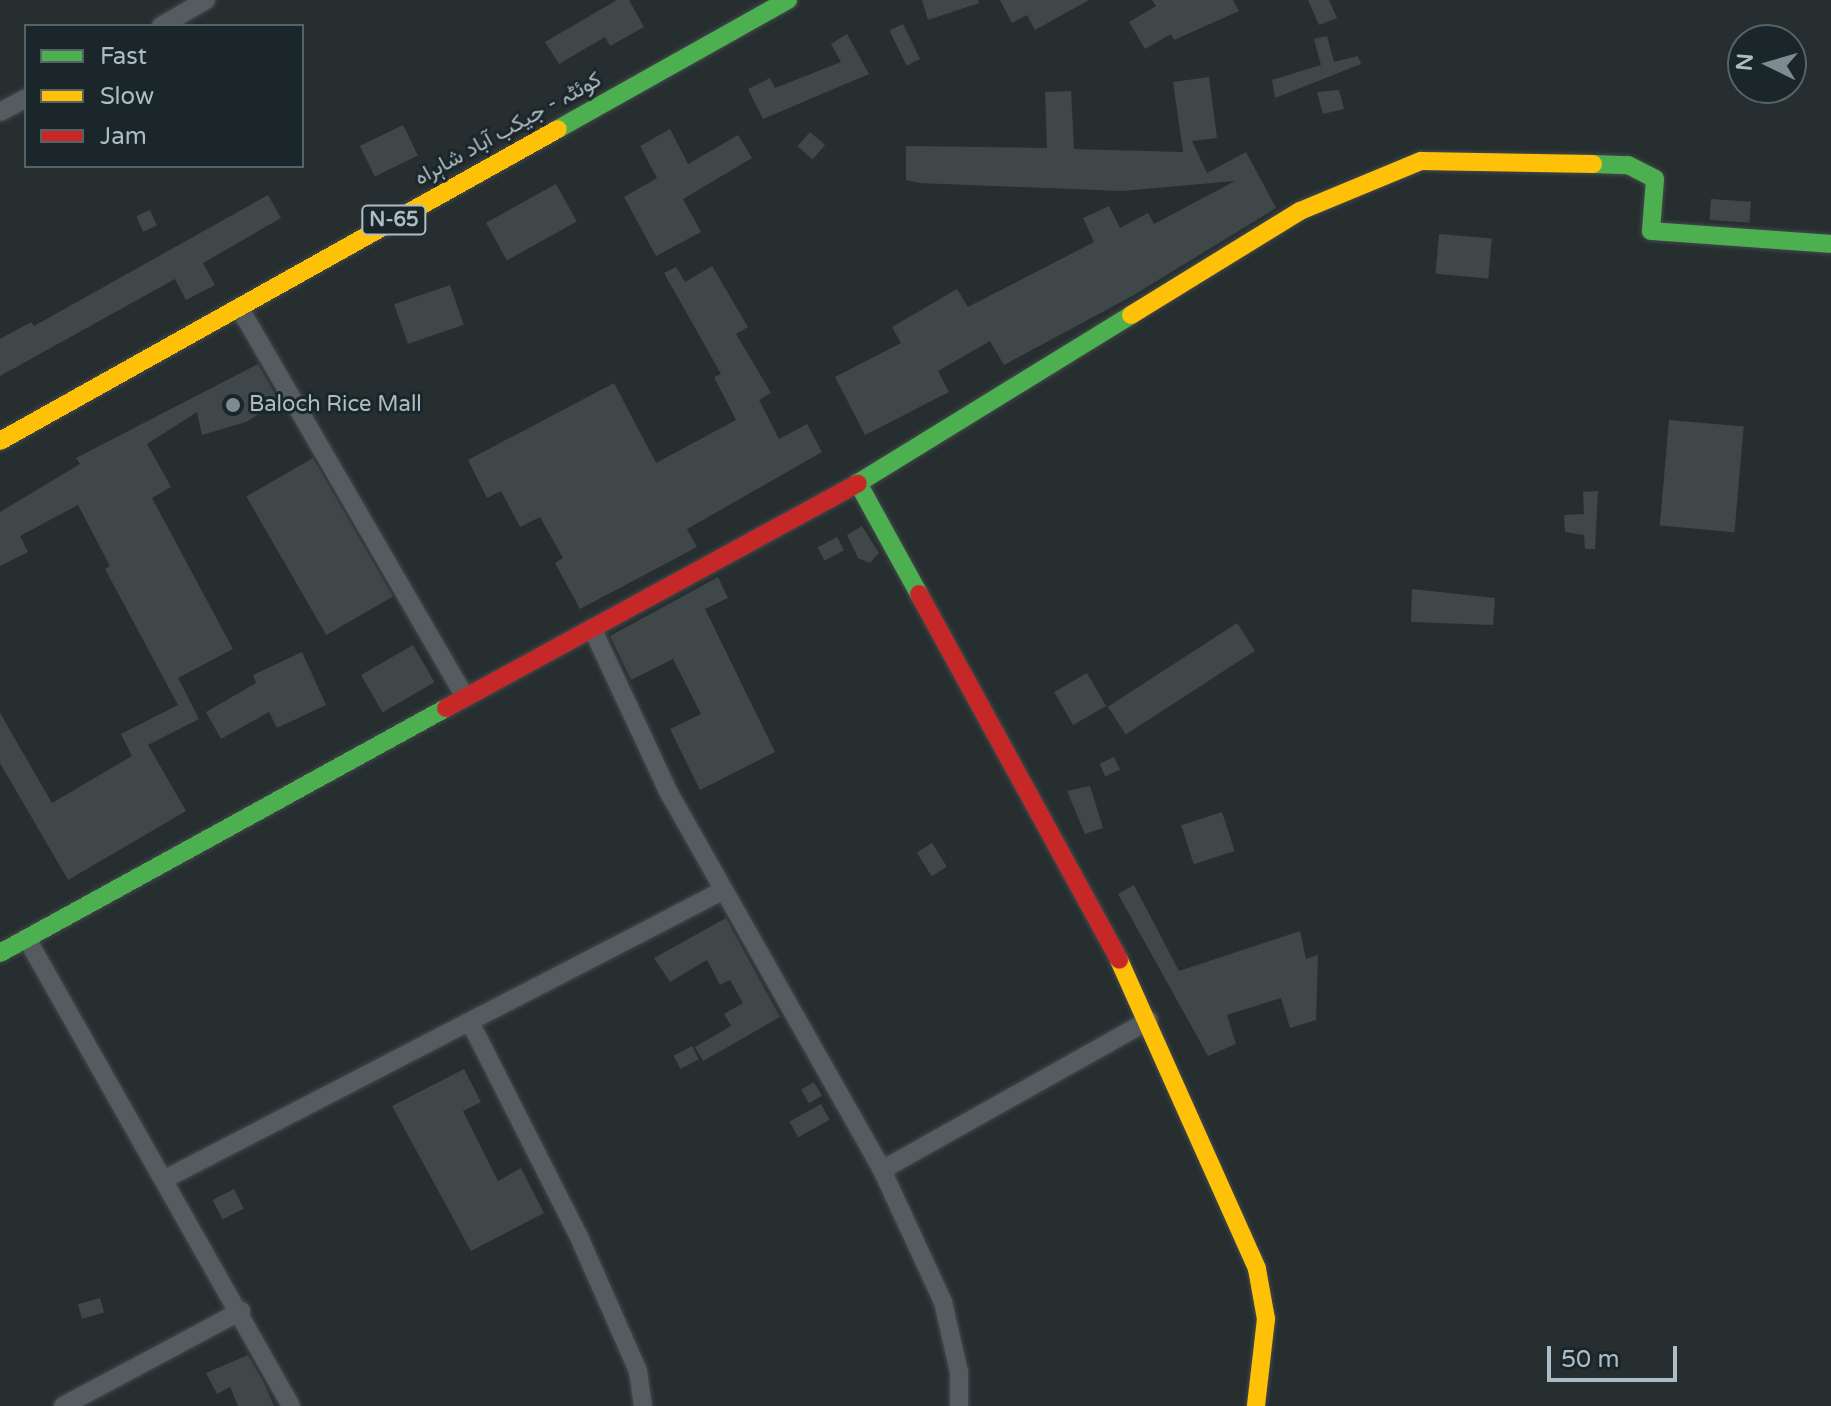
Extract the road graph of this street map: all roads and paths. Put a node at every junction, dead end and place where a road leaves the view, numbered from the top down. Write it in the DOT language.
graph roads {
  1 [pos="206,0"];
  2 [pos="788,0"];
  3 [pos="164,24"];
  4 [pos="24,99"];
  5 [pos="0,112"];
  6 [pos="1831,244"];
  7 [pos="239,307"];
  8 [pos="0,441"];
  9 [pos="858,483"];
  10 [pos="592,628"];
  11 [pos="465,697"];
  12 [pos="724,890"];
  13 [pos="27,939"];
  14 [pos="0,953"];
  15 [pos="1149,1020"];
  16 [pos="470,1022"];
  17 [pos="882,1170"];
  18 [pos="165,1179"];
  19 [pos="241,1311"];
  20 [pos="63,1406"];
  21 [pos="291,1406"];
  22 [pos="643,1406"];
  23 [pos="959,1406"];
  24 [pos="1256,1406"];
  1 -- 3 [label="street"];
  2 -- 7 [label="main road, کوئٹہ - جیکب آباد شاہراہ / N-65"];
  4 -- 5 [label="street"];
  6 -- 9 [label="main road"];
  7 -- 8 [label="main road, کوئٹہ - جیکب آباد شاہراہ / N-65"];
  7 -- 11 [label="street"];
  9 -- 10 [label="main road"];
  9 -- 15 [label="main road"];
  10 -- 11 [label="main road"];
  10 -- 12 [label="street"];
  11 -- 13 [label="main road"];
  12 -- 16 [label="street"];
  12 -- 17 [label="street"];
  13 -- 14 [label="main road"];
  13 -- 18 [label="street"];
  15 -- 17 [label="street"];
  15 -- 24 [label="main road"];
  16 -- 18 [label="street"];
  16 -- 22 [label="street"];
  17 -- 23 [label="street"];
  18 -- 19 [label="street"];
  19 -- 20 [label="street"];
  19 -- 21 [label="street"];
}
